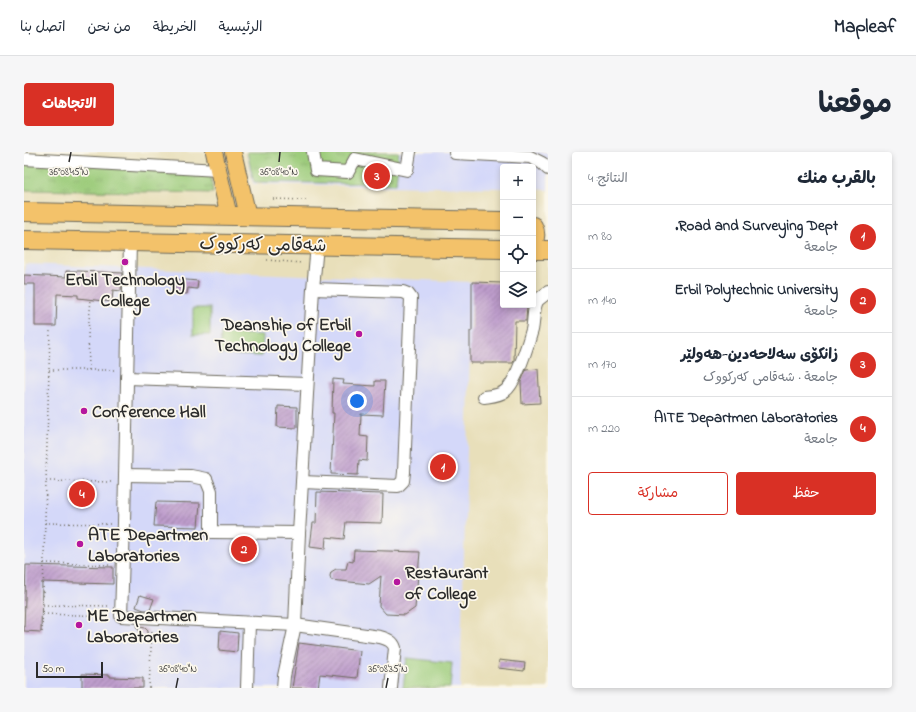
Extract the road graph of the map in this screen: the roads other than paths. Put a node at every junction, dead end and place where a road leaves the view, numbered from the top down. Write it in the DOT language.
graph roads {
  1 [pos="214,152"];
  2 [pos="233,152"];
  3 [pos="313,152"];
  4 [pos="410,152"];
  5 [pos="455,153"];
  6 [pos="357,156"];
  7 [pos="24,159"];
  8 [pos="548,169"];
  9 [pos="218,170"];
  10 [pos="24,212"];
  11 [pos="229,216"];
  12 [pos="248,216"];
  13 [pos="500,221"];
  14 [pos="536,222"];
  15 [pos="548,222"];
  16 [pos="24,240"];
  17 [pos="130,242"];
  18 [pos="317,245"];
  19 [pos="500,249"];
  20 [pos="536,250"];
  21 [pos="548,250"];
  22 [pos="313,289"];
  23 [pos="548,292"];
  24 [pos="124,374"];
  25 [pos="308,384"];
  26 [pos="484,397"];
  27 [pos="122,479"];
  28 [pos="302,482"];
  29 [pos="299,533"];
  30 [pos="249,623"];
  31 [pos="295,625"];
  32 [pos="247,688"];
  33 [pos="283,688"];
  34 [pos="391,688"];
  1 -- 9 [label="main road"];
  2 -- 12 [label="main road"];
  3 -- 6 [label="street"];
  4 -- 6 [label="street"];
  5 -- 8 [label="street"];
  7 -- 9 [label="street"];
  9 -- 11 [label="main road"];
  10 -- 11 [label="highway, شەقامی کەرکووک"];
  11 -- 12 [label="highway, شەقامی کەرکووک"];
  12 -- 13 [label="highway, شەقامی کەرکووک"];
  14 -- 15 [label="highway"];
  16 -- 17 [label="highway, شەقامی کەرکووک"];
  17 -- 18 [label="highway, شەقامی کەرکووک"];
  17 -- 24 [label="street"];
  18 -- 19 [label="highway, شەقامی کەرکووک"];
  18 -- 22 [label="street"];
  20 -- 21 [label="highway"];
  22 -- 25 [label="street"];
  22 -- 28 [label="street"];
  23 -- 26 [label="street"];
  24 -- 25 [label="street"];
  24 -- 27 [label="street"];
  25 -- 28 [label="street"];
  27 -- 29 [label="street"];
  27 -- 30 [label="street"];
  28 -- 29 [label="street"];
  29 -- 31 [label="street"];
  30 -- 31 [label="street"];
  30 -- 32 [label="street"];
  31 -- 33 [label="street"];
  31 -- 34 [label="street"];
}
